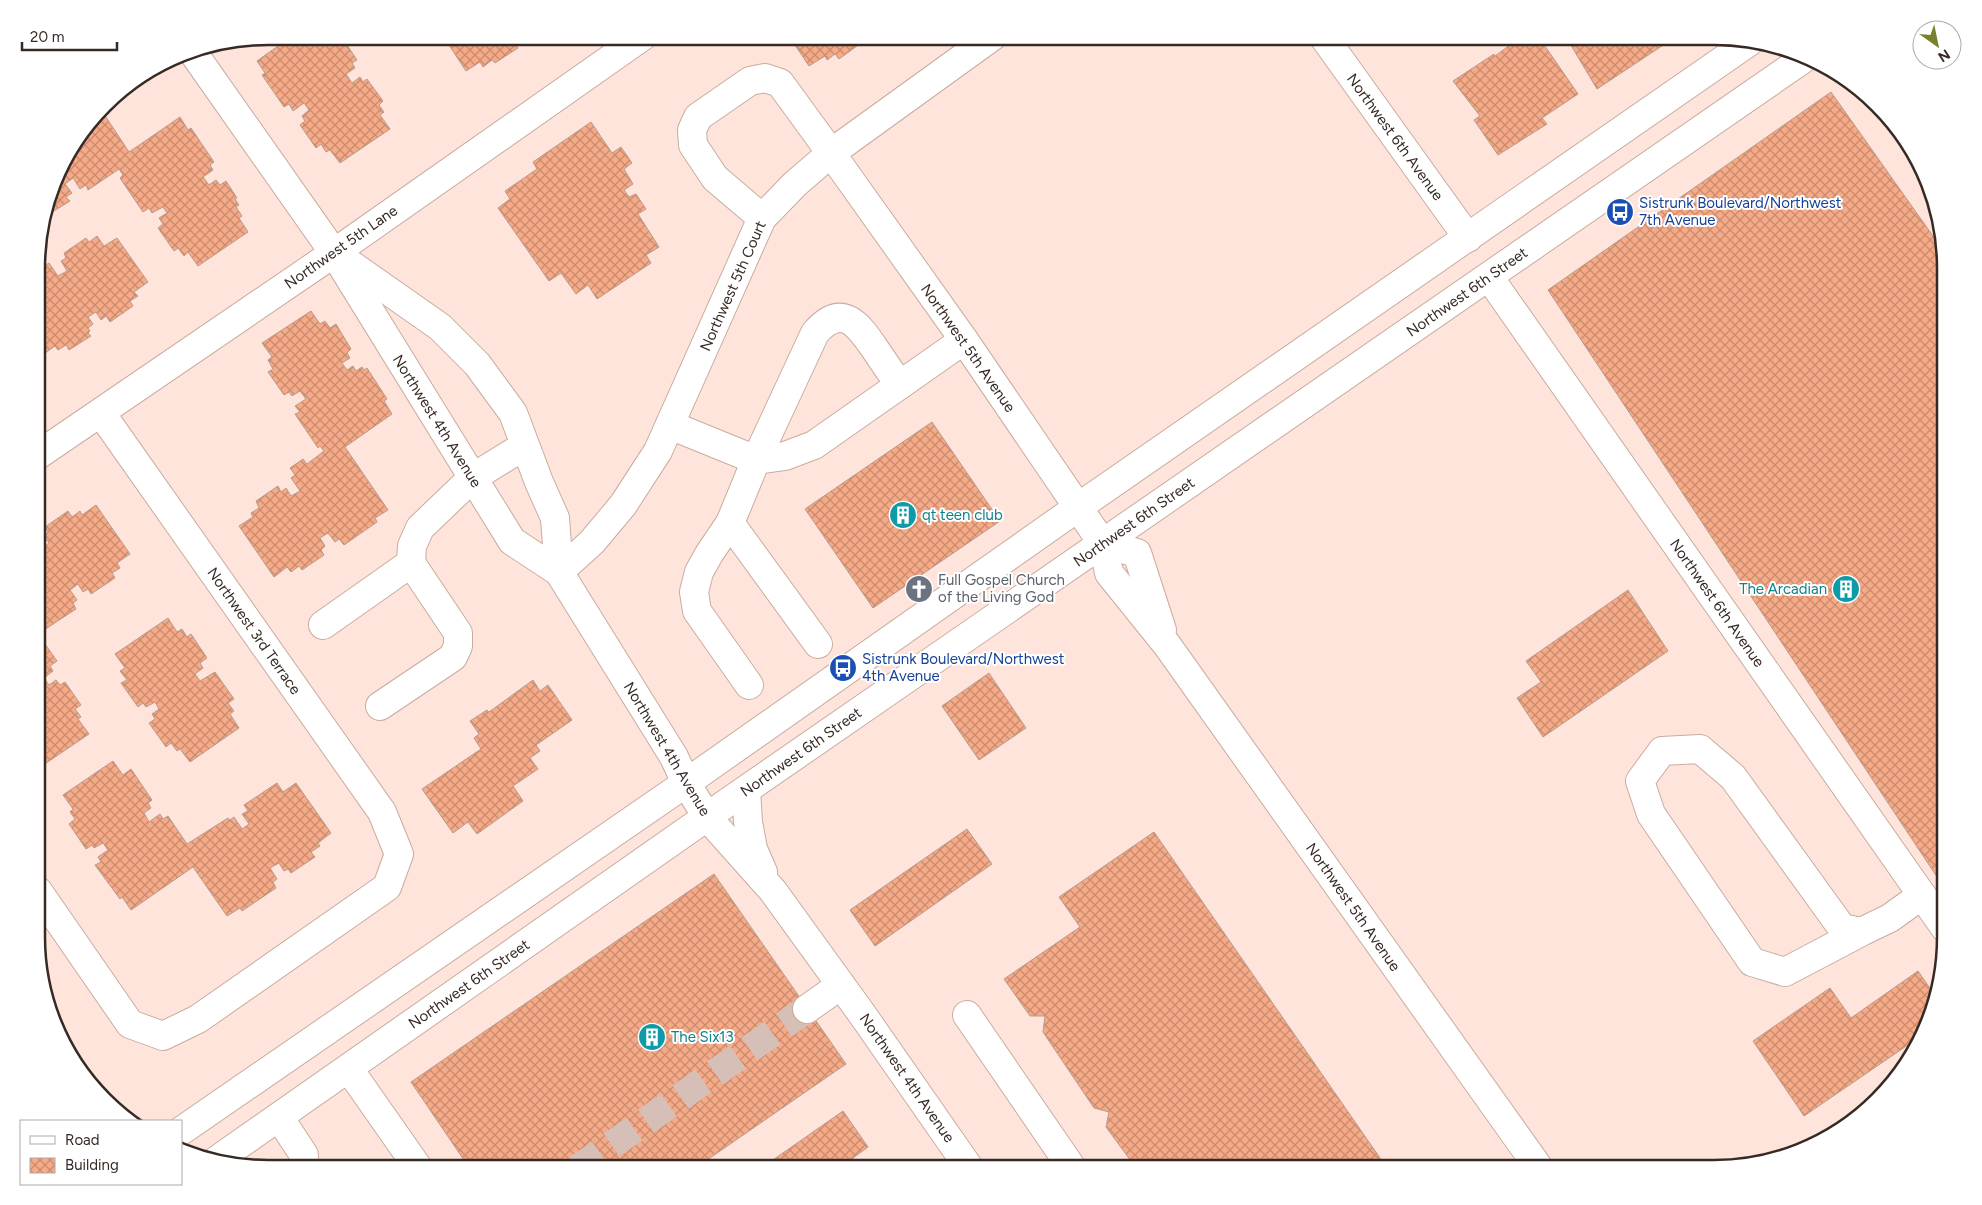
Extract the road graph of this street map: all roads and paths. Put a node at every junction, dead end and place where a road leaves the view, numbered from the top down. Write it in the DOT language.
graph roads {
  1 [pos="629,45"];
  2 [pos="980,45"];
  3 [pos="1329,45"];
  4 [pos="1742,47"];
  5 [pos="196,57"];
  6 [pos="1799,62"];
  7 [pos="831,152"];
  8 [pos="762,218"];
  9 [pos="1468,238"];
  10 [pos="334,253"];
  11 [pos="1489,276"];
  12 [pos="964,340"];
  13 [pos="900,385"];
  14 [pos="100,413"];
  15 [pos="670,425"];
  16 [pos="524,446"];
  17 [pos="45,450"];
  18 [pos="756,460"];
  19 [pos="472,478"];
  20 [pos="1078,508"];
  21 [pos="730,523"];
  22 [pos="1103,544"];
  23 [pos="411,563"];
  24 [pos="559,572"];
  25 [pos="323,625"];
  26 [pos="818,644"];
  27 [pos="749,685"];
  28 [pos="380,706"];
  29 [pos="686,783"];
  30 [pos="746,790"];
  31 [pos="707,817"];
  32 [pos="772,891"];
  33 [pos="1922,896"];
  34 [pos="45,902"];
  35 [pos="1937,917"];
  36 [pos="1861,932"];
  37 [pos="842,985"];
  38 [pos="807,1009"];
  39 [pos="967,1015"];
  40 [pos="349,1068"];
  41 [pos="279,1117"];
  42 [pos="182,1130"];
  43 [pos="223,1156"];
  44 [pos="304,1160"];
  45 [pos="413,1160"];
  46 [pos="964,1160"];
  47 [pos="1067,1160"];
  48 [pos="1533,1160"];
  1 -- 10 [label="street, Northwest 5th Lane"];
  2 -- 7 [label="street, Northwest 5th Court"];
  3 -- 9 [label="street, Northwest 6th Avenue"];
  4 -- 9 [label="street"];
  5 -- 10 [label="street, Northwest 4th Avenue"];
  6 -- 11 [label="street, Northwest 6th Street"];
  7 -- 8 [label="street, Northwest 5th Court"];
  7 -- 8 [label="street"];
  7 -- 12 [label="street, Northwest 5th Avenue"];
  8 -- 15 [label="street, Northwest 5th Court"];
  9 -- 20 [label="street"];
  10 -- 14 [label="street, Northwest 5th Lane"];
  10 -- 16 [label="street, Northwest 4th Avenue"];
  10 -- 19 [label="street, Northwest 4th Avenue"];
  11 -- 22 [label="street, Northwest 6th Street"];
  11 -- 33 [label="street, Northwest 6th Avenue"];
  12 -- 13 [label="street"];
  12 -- 20 [label="street, Northwest 5th Avenue"];
  13 -- 18 [label="street"];
  13 -- 18 [label="street"];
  14 -- 17 [label="street, Northwest 5th Lane"];
  14 -- 34 [label="street, Northwest 3rd Terrace"];
  15 -- 18 [label="street"];
  15 -- 24 [label="street, Northwest 5th Court"];
  16 -- 19 [label="street"];
  16 -- 24 [label="street, Northwest 4th Avenue"];
  18 -- 21 [label="street"];
  19 -- 23 [label="street"];
  19 -- 24 [label="street, Northwest 4th Avenue"];
  20 -- 22 [label="street, Northwest 5th Avenue"];
  20 -- 29 [label="street"];
  21 -- 26 [label="street"];
  21 -- 27 [label="street"];
  22 -- 30 [label="street, Northwest 6th Street"];
  22 -- 48 [label="street, Northwest 5th Avenue"];
  23 -- 25 [label="street"];
  23 -- 28 [label="street"];
  24 -- 29 [label="street, Northwest 4th Avenue"];
  29 -- 31 [label="street, Northwest 4th Avenue"];
  29 -- 42 [label="street"];
  30 -- 31 [label="street, Northwest 6th Street"];
  30 -- 32 [label="street, Northwest 4th Avenue"];
  31 -- 32 [label="street, Northwest 4th Avenue"];
  31 -- 40 [label="street, Northwest 6th Street"];
  32 -- 37 [label="street, Northwest 4th Avenue"];
  33 -- 35 [label="street, Northwest 6th Avenue"];
  33 -- 36 [label="street"];
  36 -- 36 [label="street"];
  37 -- 38 [label="street"];
  37 -- 46 [label="street, Northwest 4th Avenue"];
  39 -- 47 [label="street"];
  40 -- 41 [label="street, Northwest 6th Street"];
  40 -- 45 [label="street"];
  41 -- 43 [label="street, Northwest 6th Street"];
  41 -- 44 [label="street"];
}
